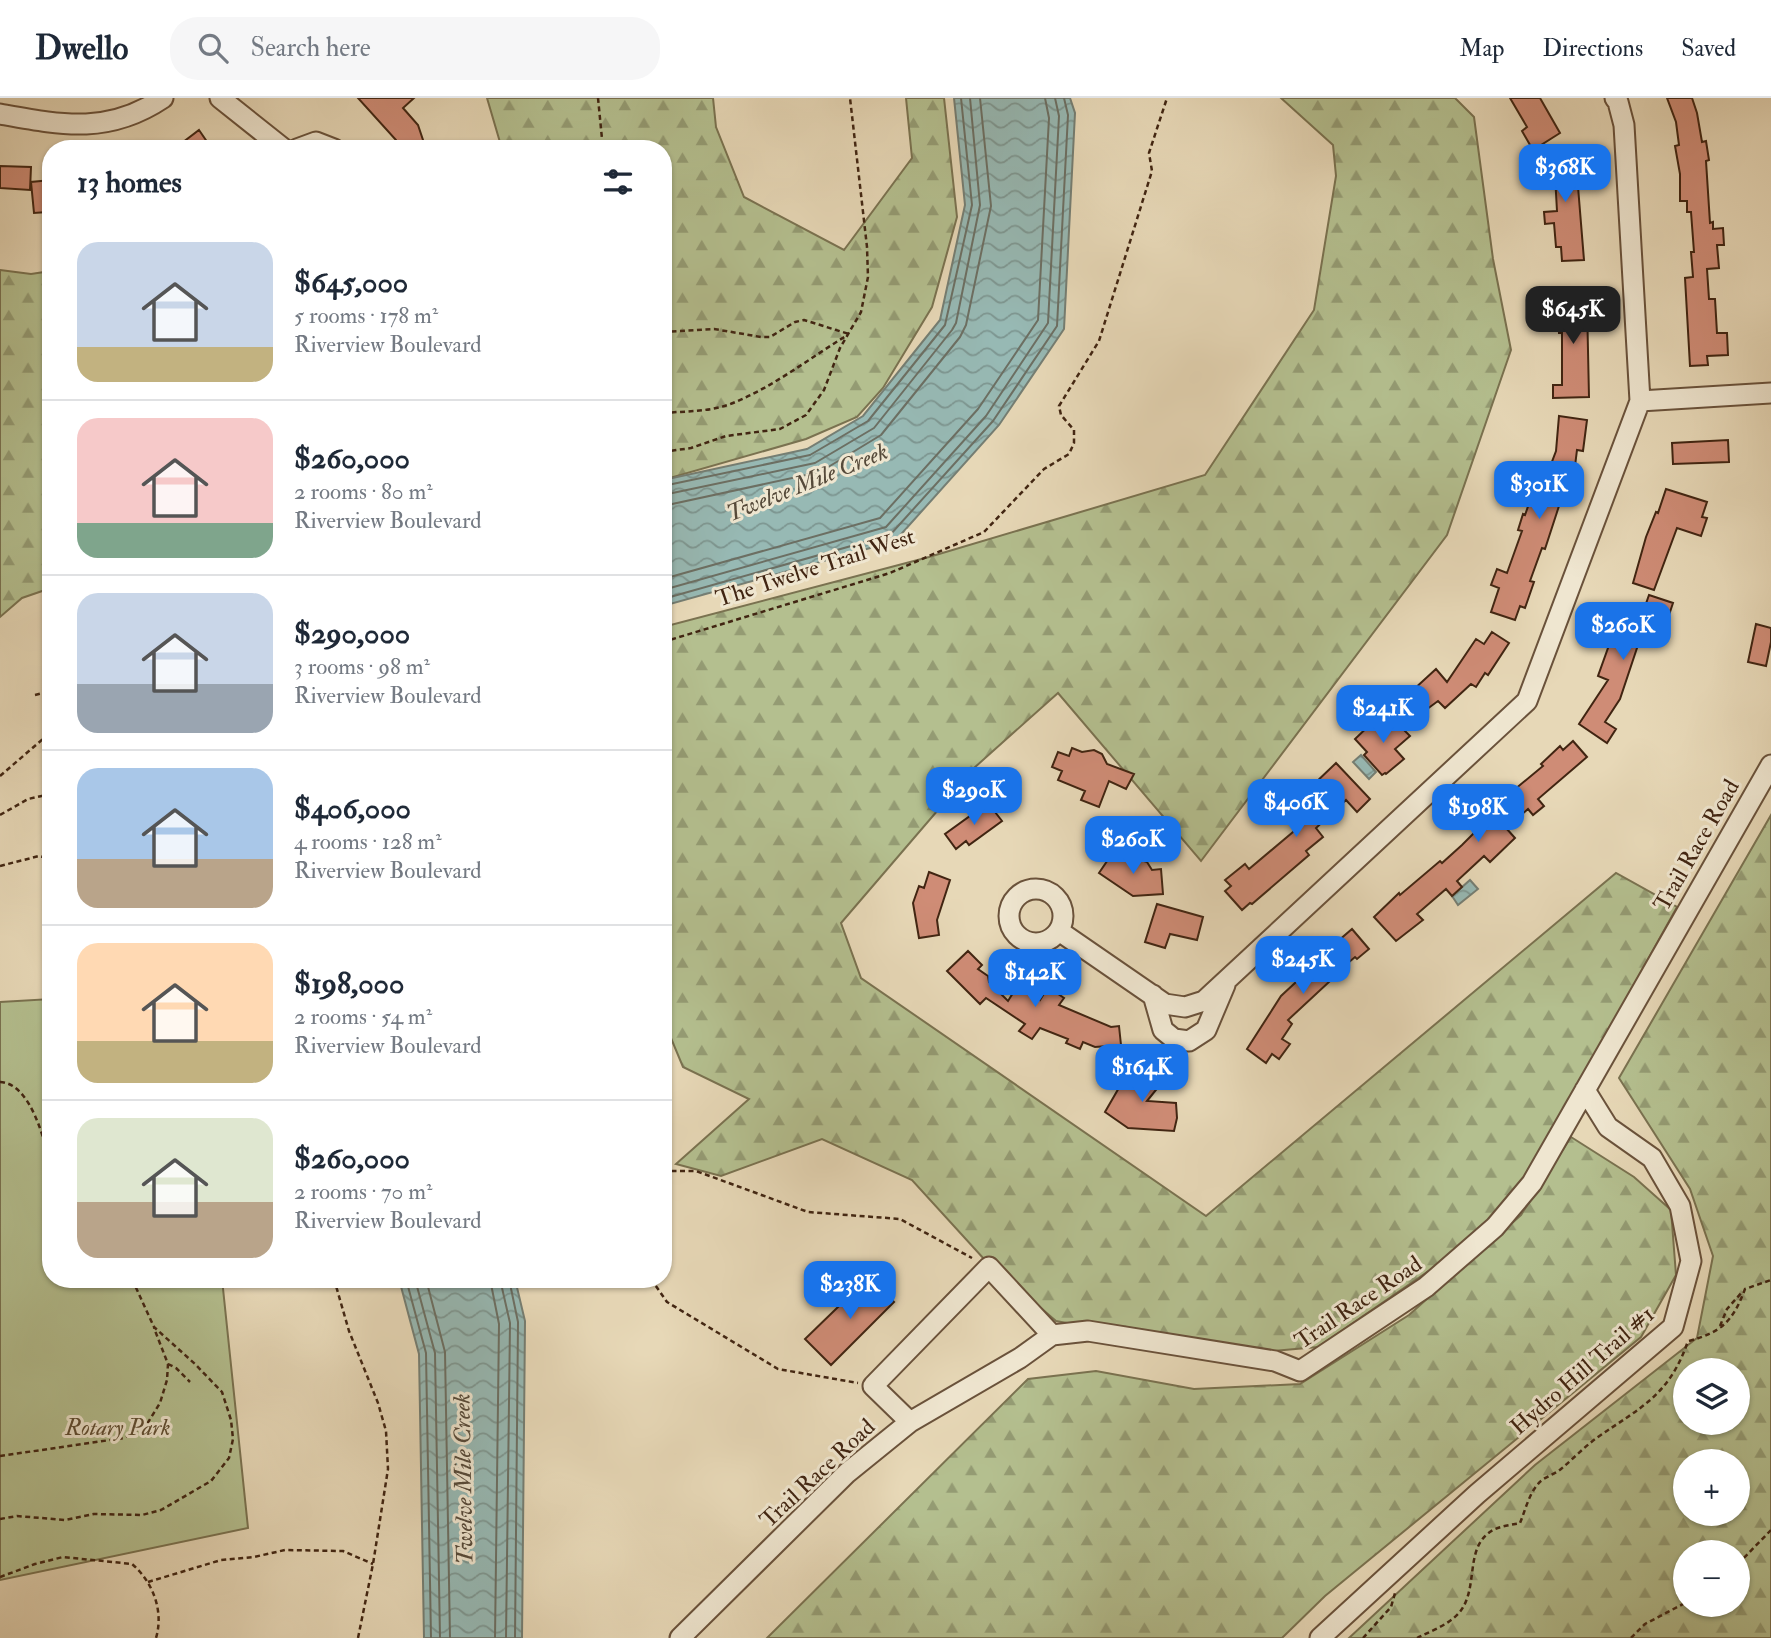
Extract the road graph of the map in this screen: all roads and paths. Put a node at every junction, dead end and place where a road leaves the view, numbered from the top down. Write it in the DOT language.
graph roads {
  1 [pos="163,98"];
  2 [pos="220,98"];
  3 [pos="598,98"];
  4 [pos="850,98"];
  5 [pos="1167,98"];
  6 [pos="1615,98"];
  7 [pos="0,114"];
  8 [pos="273,140"];
  9 [pos="602,140"];
  10 [pos="672,331"];
  11 [pos="849,334"];
  12 [pos="1771,393"];
  13 [pos="1640,401"];
  14 [pos="672,412"];
  15 [pos="672,451"];
  16 [pos="672,639"];
  17 [pos="42,693"];
  18 [pos="34,695"];
  19 [pos="42,740"];
  20 [pos="1771,765"];
  21 [pos="0,776"];
  22 [pos="42,796"];
  23 [pos="0,815"];
  24 [pos="42,857"];
  25 [pos="0,866"];
  26 [pos="1059,931"];
  27 [pos="1230,975"];
  28 [pos="1153,995"];
  29 [pos="0,1082"];
  30 [pos="1585,1090"];
  31 [pos="42,1138"];
  32 [pos="672,1171"];
  33 [pos="989,1267"];
  34 [pos="1771,1280"];
  35 [pos="136,1288"];
  36 [pos="337,1288"];
  37 [pos="657,1288"];
  38 [pos="1745,1289"];
  39 [pos="154,1327"];
  40 [pos="1719,1329"];
  41 [pos="1681,1334"];
  42 [pos="1052,1335"];
  43 [pos="168,1364"];
  44 [pos="190,1382"];
  45 [pos="873,1386"];
  46 [pos="910,1422"];
  47 [pos="0,1456"];
  48 [pos="0,1519"];
  49 [pos="1771,1530"];
  50 [pos="1750,1552"];
  51 [pos="373,1564"];
  52 [pos="1396,1569"];
  53 [pos="0,1577"];
  54 [pos="148,1581"];
  55 [pos="1673,1609"];
  56 [pos="156,1638"];
  57 [pos="358,1638"];
  58 [pos="680,1638"];
  59 [pos="1320,1638"];
  60 [pos="1363,1638"];
  61 [pos="1417,1638"];
  62 [pos="1630,1638"];
  1 -- 7 [label="street"];
  2 -- 8 [label="street"];
  3 -- 9 [label="path"];
  4 -- 11 [label="path"];
  5 -- 16 [label="path, The Twelve Trail West"];
  6 -- 13 [label="street"];
  10 -- 11 [label="path"];
  11 -- 14 [label="path"];
  11 -- 15 [label="path"];
  12 -- 13 [label="street"];
  13 -- 27 [label="street"];
  17 -- 18 [label="path"];
  19 -- 21 [label="path"];
  20 -- 30 [label="street, Trail Race Road"];
  22 -- 23 [label="path"];
  24 -- 25 [label="path"];
  26 -- 28 [label="street"];
  27 -- 28 [label="street"];
  27 -- 28 [label="street"];
  29 -- 31 [label="path"];
  30 -- 41 [label="street, Hydro Hill Trail #1"];
  30 -- 42 [label="street, Trail Race Road"];
  32 -- 33 [label="path"];
  33 -- 42 [label="street"];
  33 -- 45 [label="street"];
  34 -- 38 [label="path"];
  35 -- 39 [label="path"];
  36 -- 51 [label="path"];
  37 -- 45 [label="path"];
  38 -- 40 [label="path"];
  38 -- 40 [label="path"];
  39 -- 43 [label="path"];
  39 -- 48 [label="path"];
  40 -- 41 [label="path"];
  41 -- 52 [label="street, Hydro Hill Trail #1"];
  41 -- 61 [label="path"];
  42 -- 46 [label="street, Trail Race Road"];
  43 -- 44 [label="path"];
  43 -- 47 [label="path"];
  45 -- 46 [label="street"];
  46 -- 58 [label="street, Trail Race Road"];
  49 -- 50 [label="path"];
  51 -- 54 [label="path"];
  51 -- 57 [label="path"];
  52 -- 59 [label="street, Hydro Hill Trail #1"];
  52 -- 60 [label="path"];
  53 -- 54 [label="path"];
  54 -- 56 [label="path"];
  55 -- 62 [label="path"];
}
